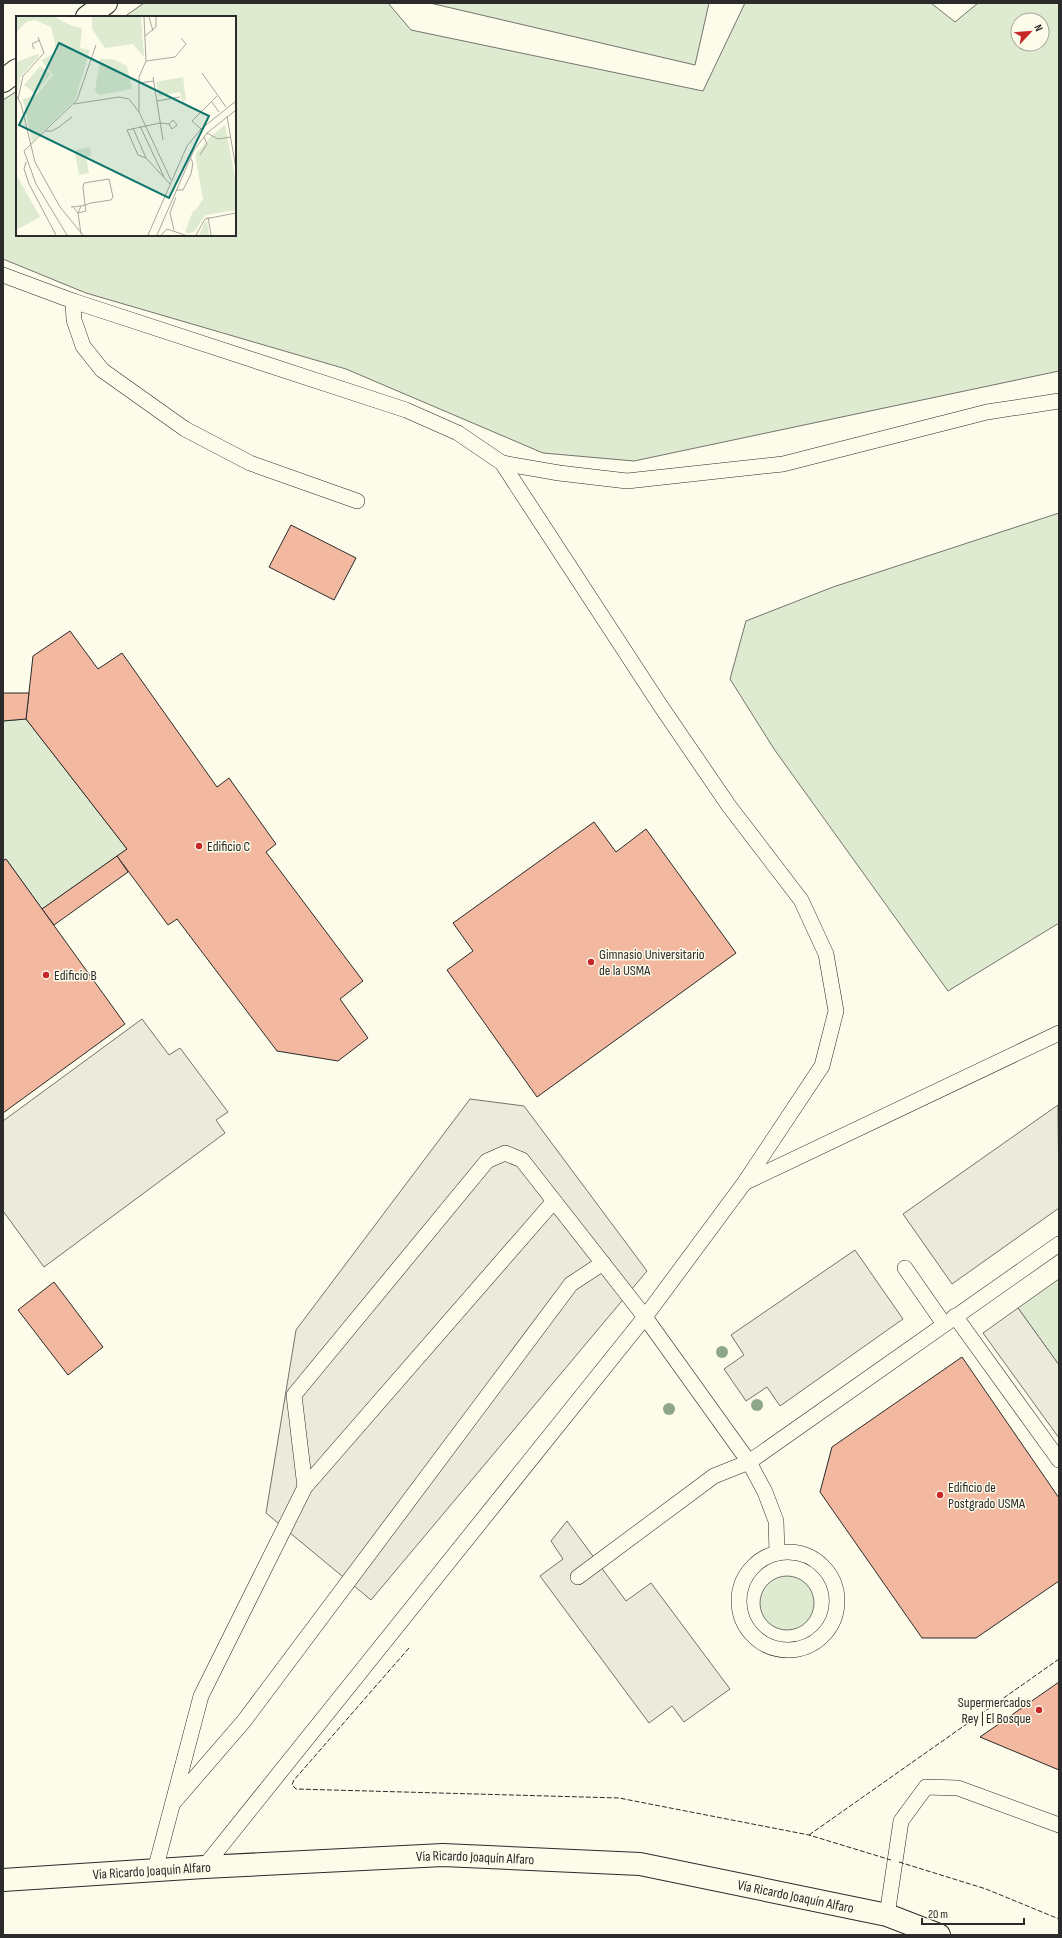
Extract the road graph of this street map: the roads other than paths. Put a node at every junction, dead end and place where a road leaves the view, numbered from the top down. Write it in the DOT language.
graph roads {
  1 [pos="106,3"];
  2 [pos="89,16"];
  3 [pos="16,71"];
  4 [pos="3,81"];
  5 [pos="3,275"];
  6 [pos="73,301"];
  7 [pos="1059,401"];
  8 [pos="502,463"];
  9 [pos="357,502"];
  10 [pos="1057,1038"];
  11 [pos="745,1182"];
  12 [pos="554,1201"];
  13 [pos="1059,1244"];
  14 [pos="603,1263"];
  15 [pos="905,1268"];
  16 [pos="645,1317"];
  17 [pos="950,1320"];
  18 [pos="1059,1460"];
  19 [pos="749,1462"];
  20 [pos="306,1487"];
  21 [pos="777,1552"];
  22 [pos="578,1577"];
  23 [pos="172,1805"];
  24 [pos="1059,1824"];
  25 [pos="204,1867"];
  26 [pos="155,1870"];
  27 [pos="3,1880"];
  28 [pos="887,1915"];
  29 [pos="939,1935"];
  1 -- 2 [label="main road"];
  3 -- 4 [label="main road"];
  5 -- 6 [label="lane"];
  6 -- 8 [label="lane"];
  6 -- 9 [label="lane"];
  7 -- 8 [label="lane"];
  8 -- 11 [label="lane"];
  10 -- 11 [label="lane"];
  11 -- 16 [label="lane"];
  12 -- 14 [label="lane"];
  12 -- 20 [label="lane"];
  12 -- 20 [label="lane"];
  13 -- 17 [label="lane"];
  14 -- 16 [label="lane"];
  14 -- 23 [label="lane"];
  15 -- 17 [label="lane"];
  16 -- 19 [label="lane"];
  16 -- 25 [label="lane"];
  17 -- 18 [label="lane"];
  17 -- 19 [label="lane"];
  19 -- 21 [label="lane"];
  19 -- 22 [label="lane"];
  20 -- 23 [label="lane"];
  21 -- 21 [label="lane"];
  23 -- 26 [label="lane"];
  24 -- 28 [label="lane"];
  25 -- 26 [label="main road, Vía Ricardo Joaquín Alfaro"];
  25 -- 28 [label="main road, Vía Ricardo Joaquín Alfaro"];
  26 -- 27 [label="main road, Vía Ricardo Joaquín Alfaro"];
  28 -- 29 [label="main road, Vía Ricardo Joaquín Alfaro"];
}
